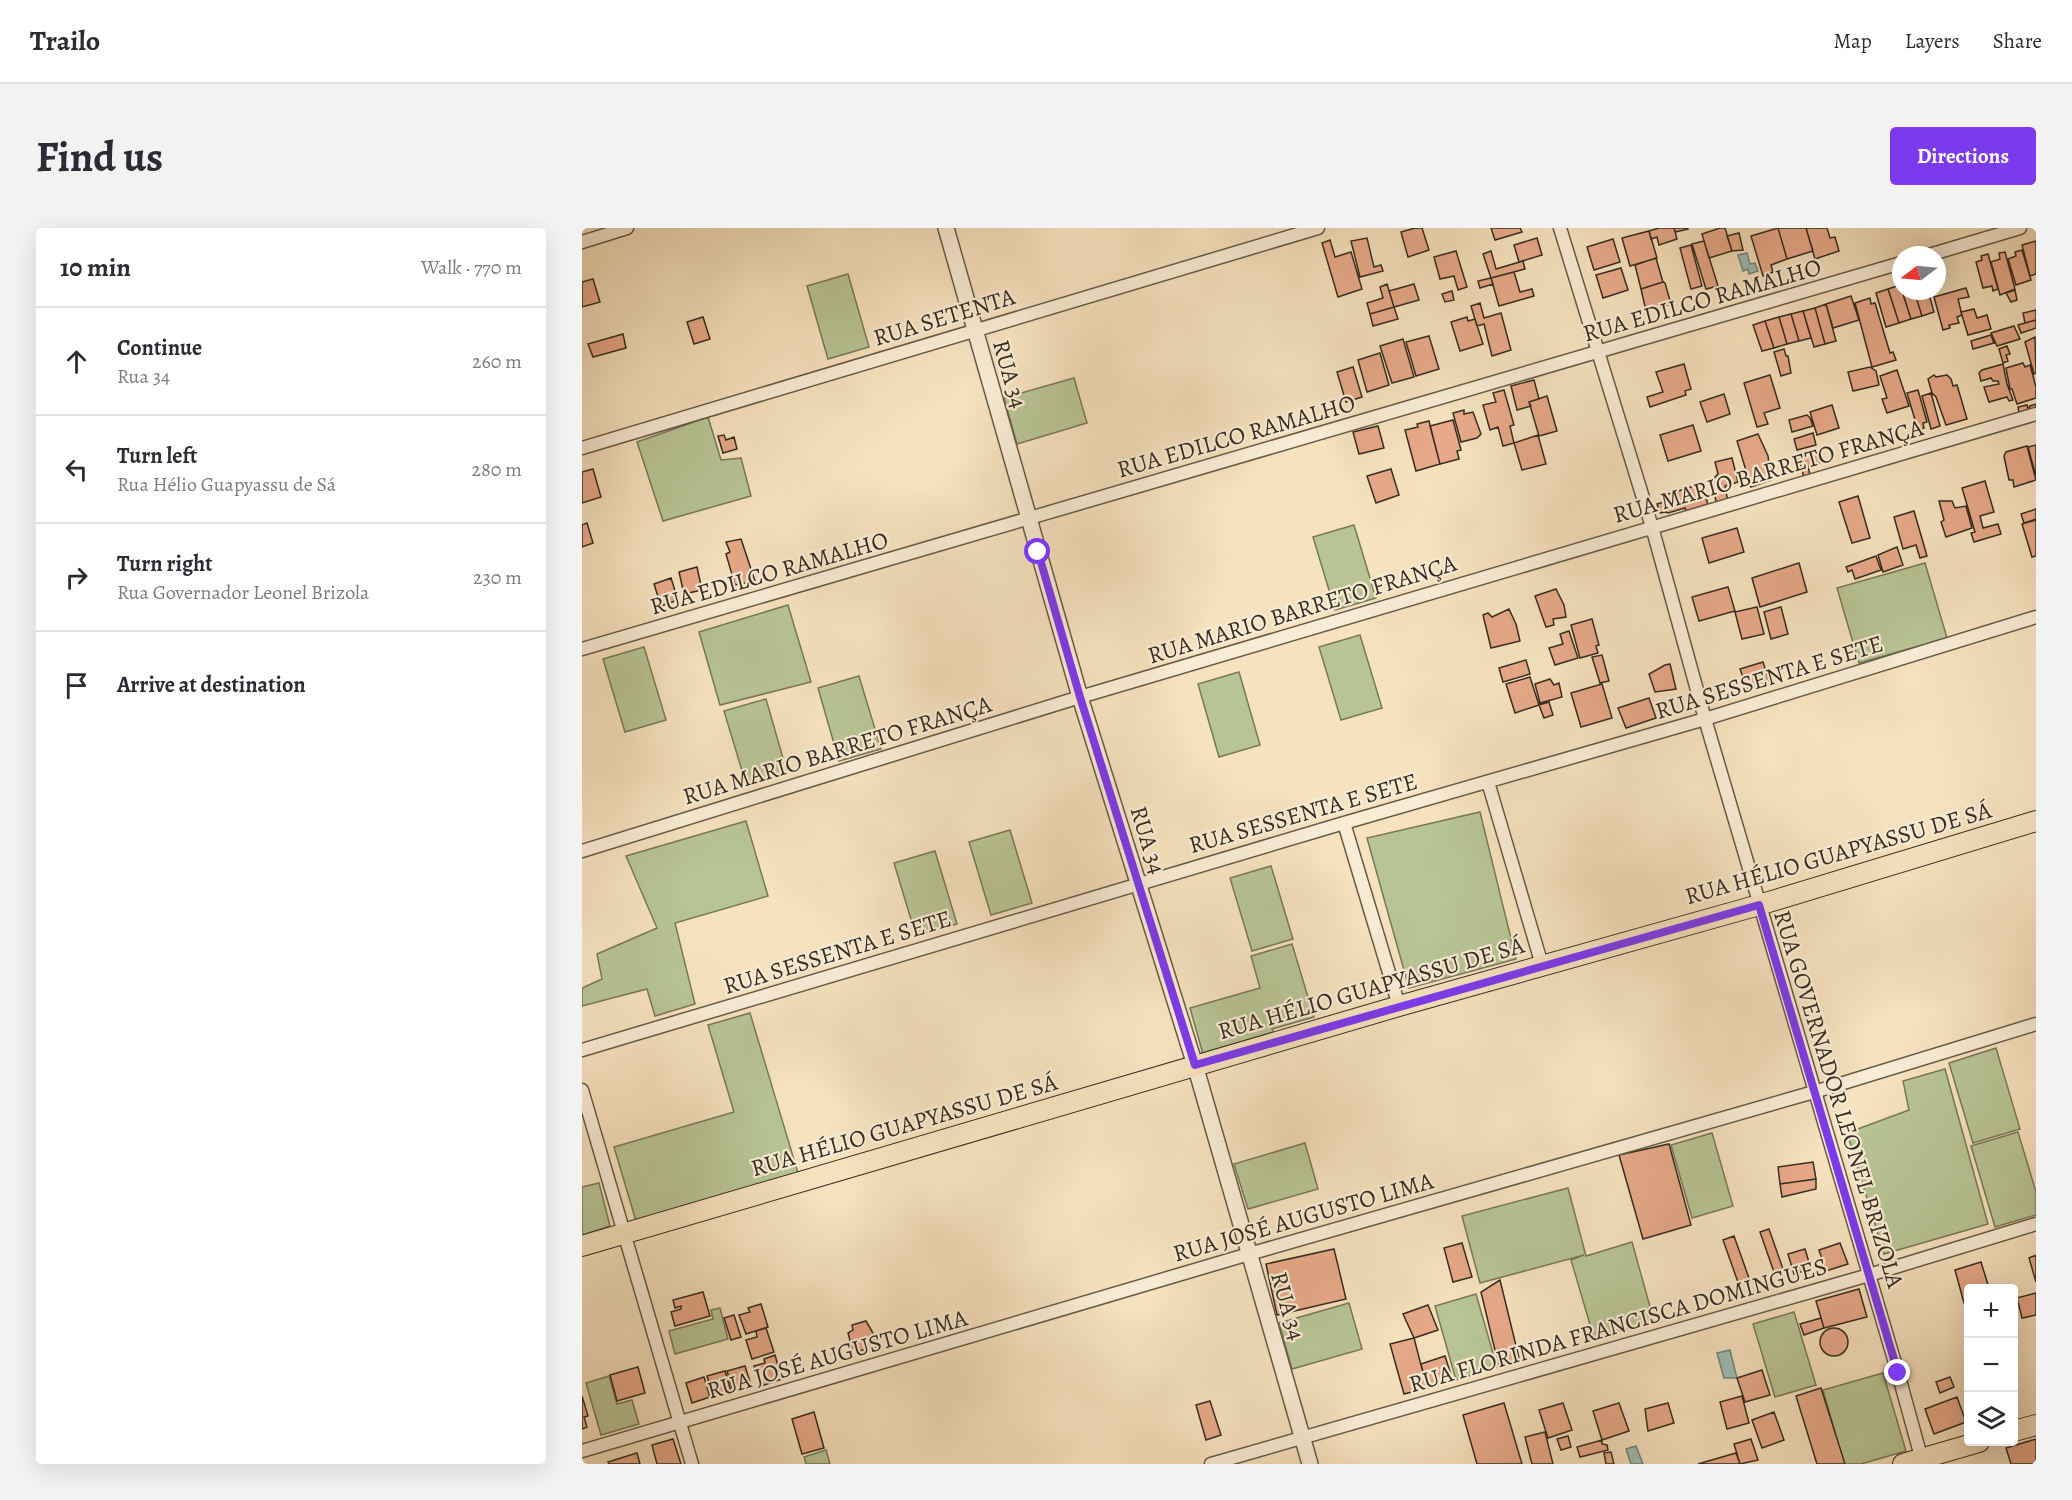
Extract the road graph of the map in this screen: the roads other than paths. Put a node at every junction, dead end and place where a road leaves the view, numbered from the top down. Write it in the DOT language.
graph roads {
  1 [pos="627,228"];
  2 [pos="946,228"];
  3 [pos="1318,228"];
  4 [pos="1560,228"];
  5 [pos="2020,228"];
  6 [pos="582,242"];
  7 [pos="1946,250"];
  8 [pos="1892,266"];
  9 [pos="974,330"];
  10 [pos="1598,353"];
  11 [pos="2036,414"];
  12 [pos="582,448"];
  13 [pos="1029,519"];
  14 [pos="1652,527"];
  15 [pos="2036,617"];
  16 [pos="582,649"];
  17 [pos="1080,697"];
  18 [pos="1705,720"];
  19 [pos="1488,782"];
  20 [pos="2036,821"];
  21 [pos="1344,823"];
  22 [pos="582,851"];
  23 [pos="1138,884"];
  24 [pos="1759,905"];
  25 [pos="1542,965"];
  26 [pos="1399,1006"];
  27 [pos="2036,1024"];
  28 [pos="582,1050"];
  29 [pos="1195,1065"];
  30 [pos="582,1090"];
  31 [pos="1814,1092"];
  32 [pos="2036,1224"];
  33 [pos="624,1234"];
  34 [pos="582,1246"];
  35 [pos="1249,1254"];
  36 [pos="1869,1275"];
  37 [pos="680,1423"];
  38 [pos="2036,1425"];
  39 [pos="2018,1430"];
  40 [pos="1302,1437"];
  41 [pos="1966,1446"];
  42 [pos="582,1451"];
  43 [pos="1916,1462"];
  44 [pos="692,1464"];
  45 [pos="1211,1464"];
  46 [pos="1310,1464"];
  1 -- 6 [label="street"];
  2 -- 9 [label="street, RUA 34"];
  3 -- 9 [label="street, RUA SETENTA"];
  4 -- 10 [label="street, RUA GOVERNADOR LEONEL BRIZOLA"];
  5 -- 7 [label="street"];
  8 -- 10 [label="street, RUA EDILCO RAMALHO"];
  9 -- 12 [label="street, RUA SETENTA"];
  9 -- 13 [label="street, RUA 34"];
  10 -- 13 [label="street, RUA EDILCO RAMALHO"];
  10 -- 14 [label="street, RUA GOVERNADOR LEONEL BRIZOLA"];
  11 -- 14 [label="street, RUA MARIO BARRETO FRANÇA"];
  13 -- 16 [label="street, RUA EDILCO RAMALHO"];
  13 -- 17 [label="street, RUA 34"];
  14 -- 17 [label="street, RUA MARIO BARRETO FRANÇA"];
  14 -- 18 [label="street, RUA GOVERNADOR LEONEL BRIZOLA"];
  15 -- 18 [label="street, RUA SESSENTA E SETE"];
  17 -- 22 [label="street, RUA MARIO BARRETO FRANÇA"];
  17 -- 23 [label="street, RUA 34"];
  18 -- 19 [label="street, RUA SESSENTA E SETE"];
  18 -- 24 [label="street, RUA GOVERNADOR LEONEL BRIZOLA"];
  19 -- 21 [label="street, RUA SESSENTA E SETE"];
  19 -- 25 [label="street"];
  20 -- 24 [label="main road, RUA HÉLIO GUAPYASSU DE SÁ"];
  21 -- 23 [label="street, RUA SESSENTA E SETE"];
  21 -- 26 [label="street"];
  23 -- 28 [label="street, RUA SESSENTA E SETE"];
  23 -- 29 [label="street, RUA 34"];
  24 -- 25 [label="main road, RUA HÉLIO GUAPYASSU DE SÁ"];
  24 -- 31 [label="street, RUA GOVERNADOR LEONEL BRIZOLA"];
  25 -- 26 [label="main road, RUA HÉLIO GUAPYASSU DE SÁ"];
  26 -- 29 [label="main road, RUA HÉLIO GUAPYASSU DE SÁ"];
  27 -- 31 [label="street, RUA JOSÉ AUGUSTO LIMA"];
  29 -- 33 [label="main road, RUA HÉLIO GUAPYASSU DE SÁ"];
  29 -- 35 [label="street, RUA 34"];
  30 -- 33 [label="street"];
  31 -- 35 [label="street, RUA JOSÉ AUGUSTO LIMA"];
  31 -- 36 [label="street, RUA GOVERNADOR LEONEL BRIZOLA"];
  32 -- 36 [label="street, RUA FLORINDA FRANCISCA DOMINGUES"];
  33 -- 34 [label="main road, RUA HÉLIO GUAPYASSU DE SÁ"];
  33 -- 37 [label="street"];
  35 -- 37 [label="street, RUA JOSÉ AUGUSTO LIMA"];
  35 -- 40 [label="street, RUA 34"];
  36 -- 40 [label="street, RUA FLORINDA FRANCISCA DOMINGUES"];
  36 -- 43 [label="street, RUA GOVERNADOR LEONEL BRIZOLA"];
  37 -- 42 [label="street, RUA JOSÉ AUGUSTO LIMA"];
  37 -- 44 [label="street"];
  38 -- 39 [label="main road"];
  40 -- 45 [label="street, RUA FLORINDA FRANCISCA DOMINGUES"];
  40 -- 46 [label="street, RUA 34"];
  41 -- 43 [label="main road"];
}
